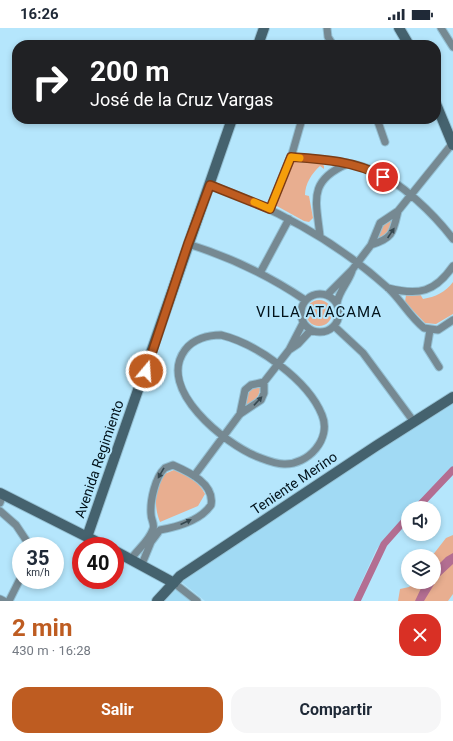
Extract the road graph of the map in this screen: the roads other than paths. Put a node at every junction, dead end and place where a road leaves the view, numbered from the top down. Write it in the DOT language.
graph roads {
  1 [pos="264,28"];
  2 [pos="327,28"];
  3 [pos="398,28"];
  4 [pos="441,28"];
  5 [pos="328,37"];
  6 [pos="260,40"];
  7 [pos="327,40"];
  8 [pos="330,40"];
  9 [pos="406,40"];
  10 [pos="453,47"];
  11 [pos="441,116"];
  12 [pos="230,124"];
  13 [pos="301,124"];
  14 [pos="379,124"];
  15 [pos="385,142"];
  16 [pos="453,145"];
  17 [pos="291,157"];
  18 [pos="348,163"];
  19 [pos="210,185"];
  20 [pos="410,195"];
  21 [pos="270,209"];
  22 [pos="398,211"];
  23 [pos="289,218"];
  24 [pos="320,236"];
  25 [pos="453,239"];
  26 [pos="188,244"];
  27 [pos="371,245"];
  28 [pos="356,263"];
  29 [pos="453,266"];
  30 [pos="352,270"];
  31 [pos="260,273"];
  32 [pos="388,288"];
  33 [pos="327,295"];
  34 [pos="304,300"];
  35 [pos="337,303"];
  36 [pos="453,320"];
  37 [pos="303,323"];
  38 [pos="334,326"];
  39 [pos="311,330"];
  40 [pos="430,330"];
  41 [pos="289,350"];
  42 [pos="277,365"];
  43 [pos="439,367"];
  44 [pos="264,382"];
  45 [pos="453,397"];
  46 [pos="240,414"];
  47 [pos="414,422"];
  48 [pos="222,437"];
  49 [pos="194,476"];
  50 [pos="0,499"];
  51 [pos="0,511"];
  52 [pos="154,525"];
  53 [pos="160,530"];
  54 [pos="24,537"];
  55 [pos="87,537"];
  56 [pos="124,556"];
  57 [pos="131,559"];
  58 [pos="142,564"];
  59 [pos="174,583"];
  60 [pos="15,589"];
  61 [pos="0,599"];
  62 [pos="4,601"];
  63 [pos="9,601"];
  64 [pos="157,601"];
  65 [pos="197,601"];
  1 -- 6 [label="street"];
  2 -- 5 [label="street"];
  3 -- 9 [label="street"];
  4 -- 10 [label="street"];
  5 -- 7 [label="street"];
  5 -- 8 [label="street"];
  11 -- 16 [label="street"];
  12 -- 19 [label="street, Avenida Regimiento"];
  13 -- 17 [label="street"];
  14 -- 15 [label="street"];
  16 -- 20 [label="street"];
  17 -- 18 [label="street"];
  17 -- 21 [label="street"];
  18 -- 20 [label="street"];
  18 -- 24 [label="street"];
  19 -- 21 [label="street"];
  19 -- 26 [label="street, Avenida Regimiento"];
  20 -- 22 [label="street"];
  20 -- 25 [label="street"];
  21 -- 23 [label="street"];
  22 -- 27 [label="street"];
  27 -- 22 [label="street, one-way"];
  23 -- 24 [label="street"];
  23 -- 31 [label="street"];
  24 -- 28 [label="street"];
  26 -- 31 [label="street"];
  26 -- 55 [label="street, Avenida Regimiento"];
  27 -- 28 [label="street"];
  28 -- 30 [label="street"];
  28 -- 32 [label="street"];
  29 -- 32 [label="street"];
  30 -- 33 [label="street"];
  30 -- 35 [label="street"];
  31 -- 34 [label="street"];
  32 -- 40 [label="street"];
  33 -- 34 [label="street"];
  33 -- 35 [label="street"];
  34 -- 37 [label="street"];
  35 -- 38 [label="street"];
  36 -- 40 [label="street"];
  37 -- 39 [label="street"];
  37 -- 41 [label="street"];
  38 -- 39 [label="street"];
  38 -- 47 [label="street"];
  39 -- 41 [label="street"];
  40 -- 43 [label="street"];
  41 -- 42 [label="street"];
  42 -- 44 [label="street"];
  42 -- 48 [label="street"];
  42 -- 48 [label="street"];
  46 -- 44 [label="street, one-way"];
  44 -- 46 [label="street"];
  45 -- 47 [label="street, Teniente Merino"];
  46 -- 48 [label="street"];
  47 -- 59 [label="street, Teniente Merino"];
  48 -- 49 [label="street"];
  49 -- 52 [label="street, one-way"];
  53 -- 49 [label="street, one-way"];
  50 -- 55 [label="street"];
  51 -- 54 [label="street"];
  52 -- 53 [label="street"];
  52 -- 57 [label="street"];
  53 -- 58 [label="street"];
  56 -- 57 [label="street"];
  57 -- 58 [label="street"];
  58 -- 59 [label="street"];
  59 -- 64 [label="street, Teniente Merino"];
  59 -- 65 [label="street"];
  60 -- 63 [label="street"];
  61 -- 62 [label="street"];
}
